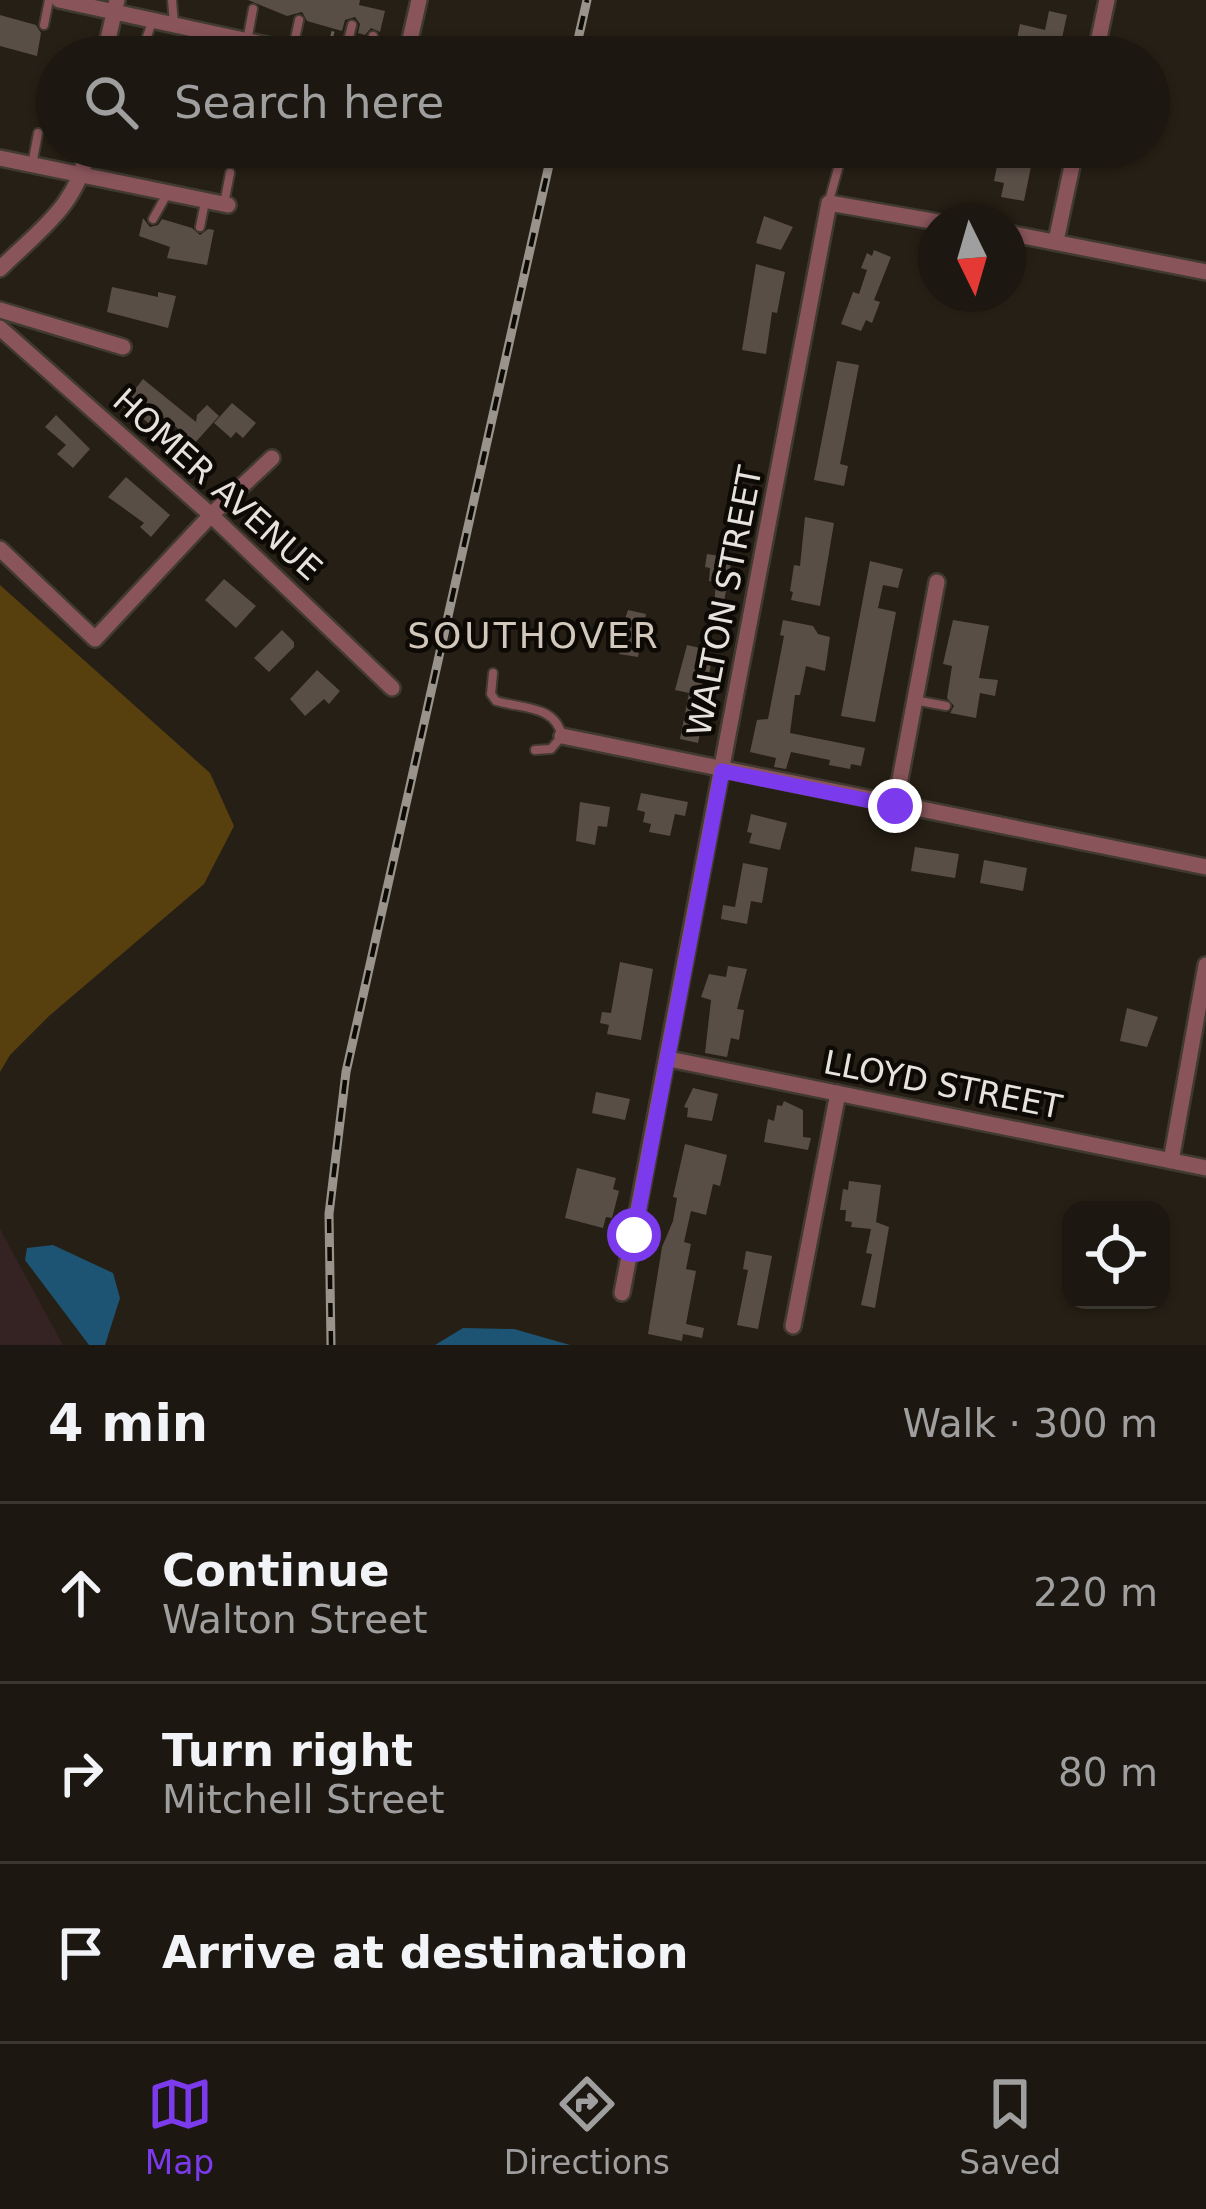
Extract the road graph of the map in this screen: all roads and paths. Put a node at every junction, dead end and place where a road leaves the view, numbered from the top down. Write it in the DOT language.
graph roads {
  1 [pos="49,0"];
  2 [pos="172,0"];
  3 [pos="419,0"];
  4 [pos="1107,0"];
  5 [pos="115,6"];
  6 [pos="65,7"];
  7 [pos="253,9"];
  8 [pos="153,20"];
  9 [pos="299,20"];
  10 [pos="44,25"];
  11 [pos="174,25"];
  12 [pos="352,25"];
  13 [pos="334,28"];
  14 [pos="212,33"];
  15 [pos="109,36"];
  16 [pos="147,36"];
  17 [pos="210,36"];
  18 [pos="212,36"];
  19 [pos="227,36"];
  20 [pos="248,36"];
  21 [pos="292,36"];
  22 [pos="331,36"];
  23 [pos="349,36"];
  24 [pos="411,36"];
  25 [pos="1099,36"];
  26 [pos="36,144"];
  27 [pos="0,158"];
  28 [pos="32,165"];
  29 [pos="36,166"];
  30 [pos="46,168"];
  31 [pos="84,168"];
  32 [pos="135,168"];
  33 [pos="838,168"];
  34 [pos="1072,168"];
  35 [pos="230,173"];
  36 [pos="83,176"];
  37 [pos="130,185"];
  38 [pos="172,188"];
  39 [pos="206,201"];
  40 [pos="829,203"];
  41 [pos="226,205"];
  42 [pos="153,219"];
  43 [pos="918,219"];
  44 [pos="200,227"];
  45 [pos="1026,236"];
  46 [pos="1056,241"];
  47 [pos="0,269"];
  48 [pos="1206,272"];
  49 [pos="0,310"];
  50 [pos="0,328"];
  51 [pos="122,347"];
  52 [pos="272,458"];
  53 [pos="211,515"];
  54 [pos="0,549"];
  55 [pos="937,582"];
  56 [pos="494,673"];
  57 [pos="392,688"];
  58 [pos="914,700"];
  59 [pos="946,706"];
  60 [pos="562,736"];
  61 [pos="535,750"];
  62 [pos="722,771"];
  63 [pos="895,806"];
  64 [pos="1206,867"];
  65 [pos="1206,965"];
  66 [pos="669,1059"];
  67 [pos="838,1093"];
  68 [pos="1171,1161"];
  69 [pos="1206,1168"];
  70 [pos="622,1292"];
  71 [pos="793,1326"];
  1 -- 10 [label="lane"];
  2 -- 11 [label="lane"];
  3 -- 24 [label="street"];
  4 -- 25 [label="street"];
  5 -- 6 [label="street"];
  5 -- 8 [label="street"];
  5 -- 15 [label="street"];
  7 -- 20 [label="lane"];
  8 -- 11 [label="street"];
  8 -- 16 [label="lane"];
  9 -- 21 [label="lane"];
  11 -- 14 [label="street"];
  12 -- 23 [label="lane"];
  13 -- 22 [label="path"];
  14 -- 17 [label="lane"];
  14 -- 18 [label="lane"];
  14 -- 19 [label="street"];
  26 -- 28 [label="lane"];
  27 -- 28 [label="street"];
  28 -- 29 [label="street"];
  30 -- 36 [label="street"];
  31 -- 36 [label="street"];
  32 -- 37 [label="lane"];
  33 -- 40 [label="lane"];
  34 -- 46 [label="street"];
  35 -- 41 [label="lane"];
  36 -- 37 [label="street"];
  36 -- 47 [label="street"];
  37 -- 38 [label="street"];
  38 -- 39 [label="street"];
  38 -- 42 [label="lane"];
  39 -- 41 [label="street"];
  39 -- 44 [label="lane"];
  40 -- 43 [label="street"];
  40 -- 62 [label="street, WALTON STREET"];
  45 -- 46 [label="street"];
  46 -- 48 [label="street"];
  49 -- 51 [label="street"];
  50 -- 53 [label="street, HOMER AVENUE"];
  52 -- 53 [label="street"];
  53 -- 54 [label="street"];
  53 -- 57 [label="street, HOMER AVENUE"];
  55 -- 58 [label="street"];
  56 -- 60 [label="lane"];
  58 -- 59 [label="lane"];
  58 -- 63 [label="street"];
  60 -- 61 [label="lane"];
  60 -- 62 [label="street"];
  62 -- 63 [label="street"];
  62 -- 66 [label="street, WALTON STREET"];
  63 -- 64 [label="street"];
  65 -- 68 [label="street"];
  66 -- 67 [label="street, LLOYD STREET"];
  66 -- 70 [label="street, WALTON STREET"];
  67 -- 68 [label="street, LLOYD STREET"];
  67 -- 71 [label="street"];
  68 -- 69 [label="street, LLOYD STREET"];
}
